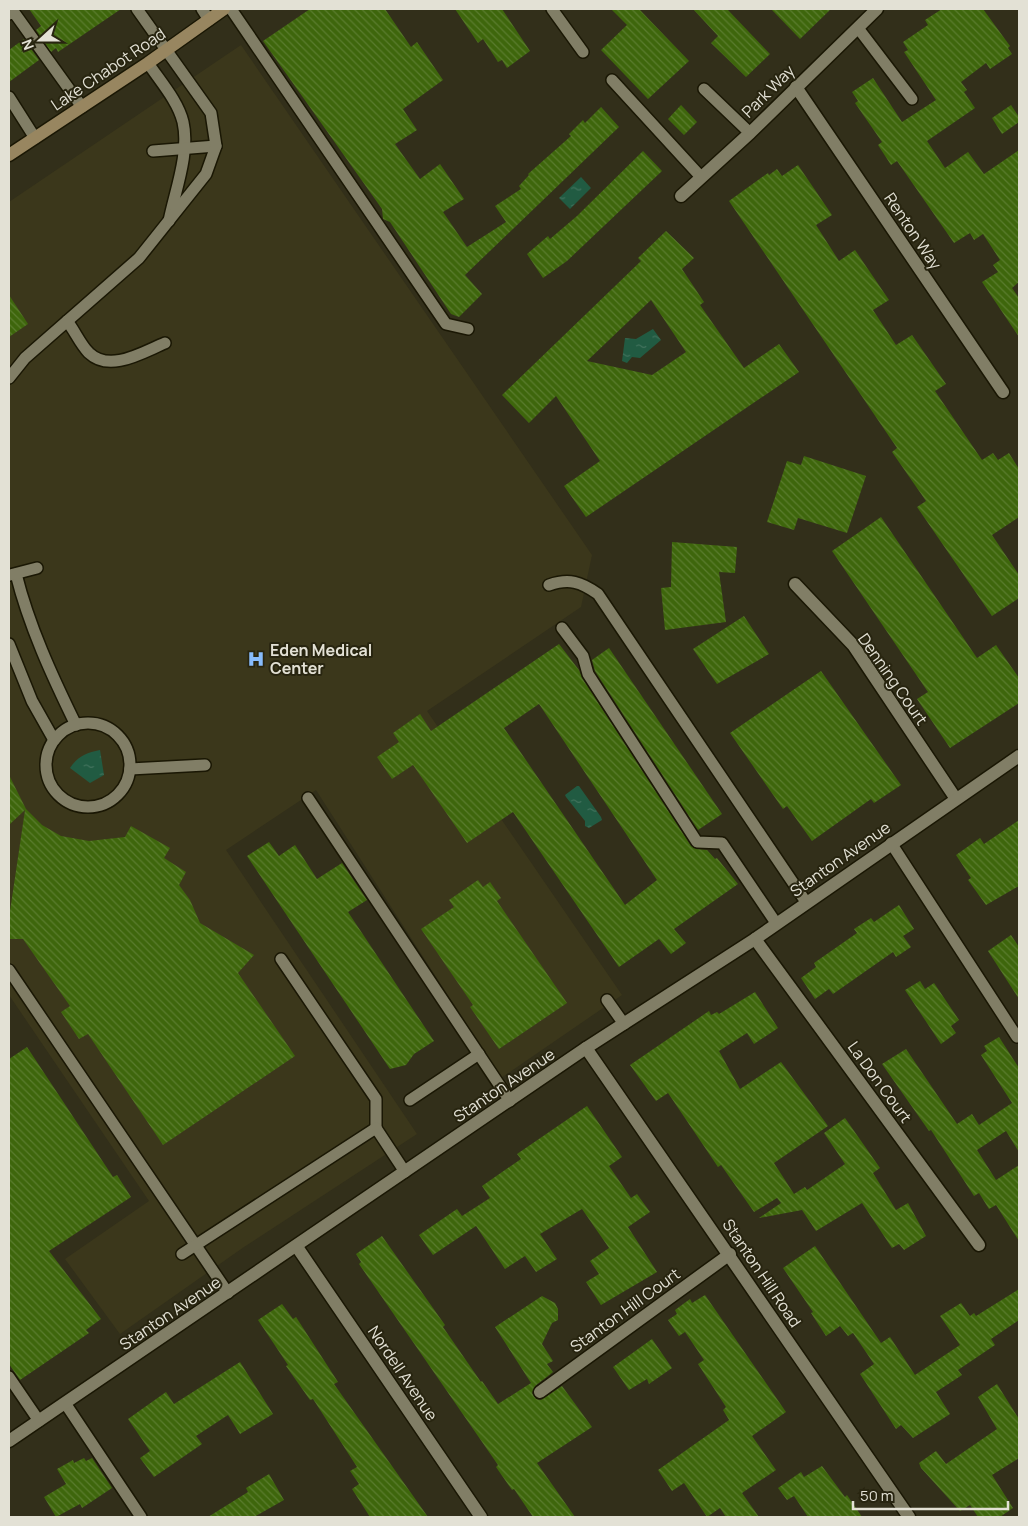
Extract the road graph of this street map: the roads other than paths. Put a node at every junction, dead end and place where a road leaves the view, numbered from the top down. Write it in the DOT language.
graph roads {
  1 [pos="137,9"];
  2 [pos="202,9"];
  3 [pos="224,9"];
  4 [pos="231,9"];
  5 [pos="552,9"];
  6 [pos="878,9"];
  7 [pos="9,14"];
  8 [pos="209,20"];
  9 [pos="858,28"];
  10 [pos="167,50"];
  11 [pos="583,52"];
  12 [pos="148,63"];
  13 [pos="612,80"];
  14 [pos="796,88"];
  15 [pos="704,89"];
  16 [pos="9,97"];
  17 [pos="912,99"];
  18 [pos="82,107"];
  19 [pos="750,133"];
  20 [pos="35,138"];
  21 [pos="216,146"];
  22 [pos="184,147"];
  23 [pos="153,151"];
  24 [pos="9,155"];
  25 [pos="701,177"];
  26 [pos="681,196"];
  27 [pos="169,222"];
  28 [pos="67,321"];
  29 [pos="468,329"];
  30 [pos="165,343"];
  31 [pos="9,378"];
  32 [pos="1004,392"];
  33 [pos="37,568"];
  34 [pos="12,575"];
  35 [pos="549,584"];
  36 [pos="794,584"];
  37 [pos="562,628"];
  38 [pos="9,644"];
  39 [pos="76,725"];
  40 [pos="54,740"];
  41 [pos="1019,756"];
  42 [pos="205,765"];
  43 [pos="130,769"];
  44 [pos="308,798"];
  45 [pos="956,799"];
  46 [pos="891,843"];
  47 [pos="806,902"];
  48 [pos="776,923"];
  49 [pos="755,938"];
  50 [pos="281,959"];
  51 [pos="9,970"];
  52 [pos="607,1000"];
  53 [pos="624,1024"];
  54 [pos="1017,1037"];
  55 [pos="586,1048"];
  56 [pos="479,1054"];
  57 [pos="410,1100"];
  58 [pos="510,1101"];
  59 [pos="376,1128"];
  60 [pos="405,1172"];
  61 [pos="195,1245"];
  62 [pos="979,1245"];
  63 [pos="297,1246"];
  64 [pos="182,1254"];
  65 [pos="730,1254"];
  66 [pos="228,1293"];
  67 [pos="9,1377"];
  68 [pos="540,1392"];
  69 [pos="66,1403"];
  70 [pos="38,1421"];
  71 [pos="9,1441"];
  72 [pos="141,1517"];
  73 [pos="482,1517"];
  74 [pos="909,1517"];
  1 -- 10 [label="lane"];
  2 -- 8 [label="lane"];
  3 -- 8 [label="main road, Lake Chabot Road"];
  4 -- 29 [label="lane"];
  5 -- 11 [label="lane"];
  6 -- 9 [label="street, Park Way"];
  7 -- 18 [label="lane"];
  8 -- 10 [label="main road, Lake Chabot Road"];
  9 -- 14 [label="street, Park Way"];
  9 -- 17 [label="lane"];
  10 -- 12 [label="main road, Lake Chabot Road"];
  10 -- 21 [label="lane"];
  12 -- 18 [label="main road, Lake Chabot Road"];
  12 -- 22 [label="lane"];
  13 -- 25 [label="lane"];
  14 -- 19 [label="street, Park Way"];
  14 -- 32 [label="street, Renton Way"];
  15 -- 19 [label="lane"];
  16 -- 20 [label="lane"];
  18 -- 20 [label="main road, Lake Chabot Road"];
  19 -- 25 [label="street, Park Way"];
  20 -- 24 [label="main road, Lake Chabot Road"];
  21 -- 22 [label="lane"];
  21 -- 27 [label="lane"];
  22 -- 23 [label="lane"];
  22 -- 27 [label="lane"];
  25 -- 26 [label="street, Park Way"];
  27 -- 28 [label="lane"];
  28 -- 30 [label="lane"];
  28 -- 31 [label="lane"];
  33 -- 34 [label="lane"];
  34 -- 39 [label="lane"];
  35 -- 47 [label="lane"];
  36 -- 45 [label="street, Denning Court"];
  37 -- 48 [label="lane"];
  38 -- 40 [label="lane"];
  39 -- 40 [label="lane"];
  39 -- 43 [label="lane"];
  40 -- 43 [label="lane"];
  41 -- 45 [label="street, Stanton Avenue"];
  42 -- 43 [label="lane"];
  44 -- 56 [label="lane"];
  45 -- 46 [label="street, Stanton Avenue"];
  46 -- 47 [label="street, Stanton Avenue"];
  46 -- 54 [label="lane"];
  47 -- 48 [label="street, Stanton Avenue"];
  48 -- 49 [label="street, Stanton Avenue"];
  49 -- 53 [label="street, Stanton Avenue"];
  49 -- 62 [label="street, La Don Court"];
  50 -- 59 [label="lane"];
  51 -- 61 [label="lane"];
  52 -- 53 [label="lane"];
  53 -- 55 [label="street, Stanton Avenue"];
  55 -- 58 [label="street, Stanton Avenue"];
  55 -- 65 [label="street, Stanton Hill Road"];
  56 -- 57 [label="lane"];
  56 -- 58 [label="lane"];
  58 -- 60 [label="street, Stanton Avenue"];
  59 -- 60 [label="lane"];
  59 -- 61 [label="lane"];
  60 -- 63 [label="street, Stanton Avenue"];
  61 -- 64 [label="lane"];
  61 -- 66 [label="lane"];
  63 -- 66 [label="street, Stanton Avenue"];
  63 -- 73 [label="street, Nordell Avenue"];
  65 -- 68 [label="street, Stanton Hill Court"];
  65 -- 74 [label="street, Stanton Hill Road"];
  66 -- 69 [label="street, Stanton Avenue"];
  67 -- 70 [label="lane"];
  69 -- 70 [label="street, Stanton Avenue"];
  69 -- 72 [label="lane"];
  70 -- 71 [label="street, Stanton Avenue"];
}
